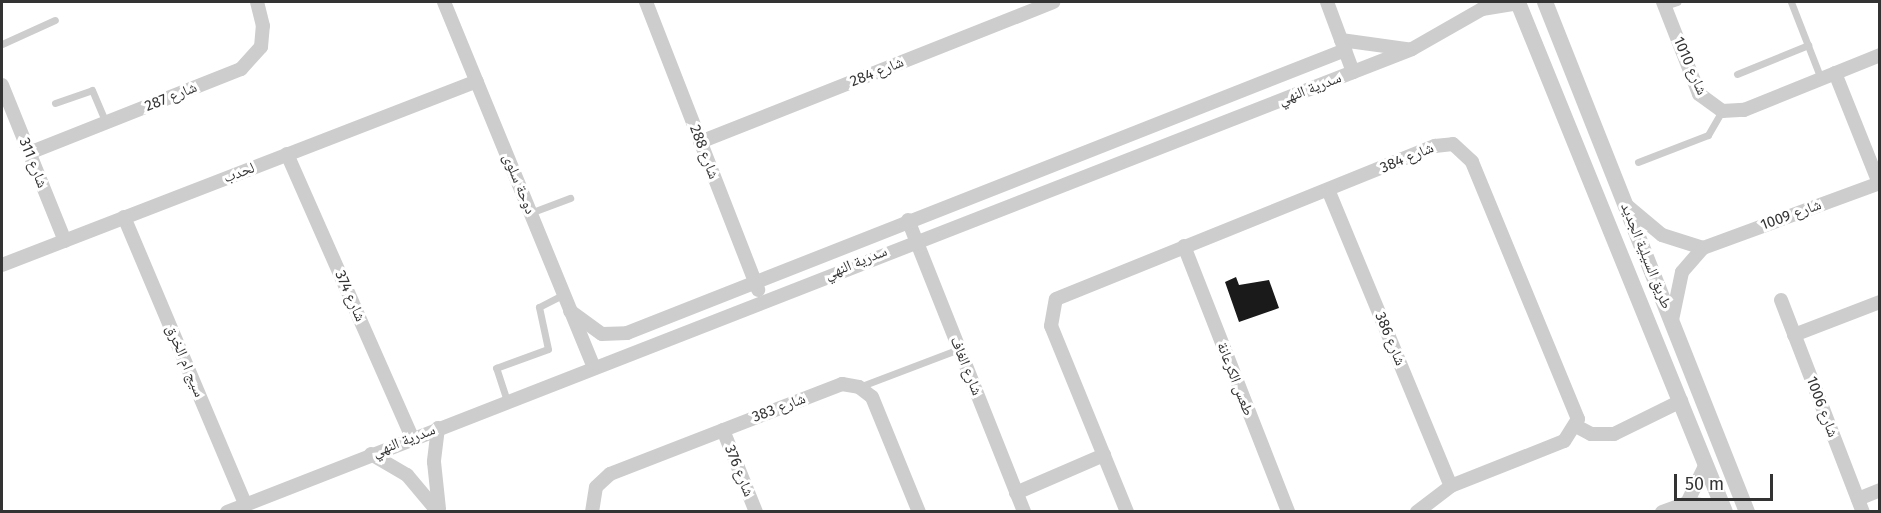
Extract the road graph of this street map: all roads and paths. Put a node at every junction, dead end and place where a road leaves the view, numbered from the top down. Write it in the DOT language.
graph roads {
  1 [pos="256,2"];
  2 [pos="444,2"];
  3 [pos="649,2"];
  4 [pos="1053,2"];
  5 [pos="1327,2"];
  6 [pos="1536,2"];
  7 [pos="1545,2"];
  8 [pos="1791,2"];
  9 [pos="1668,3"];
  10 [pos="1514,4"];
  11 [pos="1484,5"];
  12 [pos="55,20"];
  13 [pos="2,44"];
  14 [pos="1343,45"];
  15 [pos="1808,45"];
  16 [pos="1412,50"];
  17 [pos="1880,55"];
  18 [pos="1353,72"];
  19 [pos="1737,74"];
  20 [pos="1835,74"];
  21 [pos="1821,79"];
  22 [pos="477,81"];
  23 [pos="2,85"];
  24 [pos="55,103"];
  25 [pos="1722,111"];
  26 [pos="106,123"];
  27 [pos="700,142"];
  28 [pos="29,153"];
  29 [pos="287,154"];
  30 [pos="1638,162"];
  31 [pos="1879,183"];
  32 [pos="1329,192"];
  33 [pos="570,198"];
  34 [pos="1626,205"];
  35 [pos="530,213"];
  36 [pos="124,217"];
  37 [pos="908,220"];
  38 [pos="915,239"];
  39 [pos="65,241"];
  40 [pos="1184,246"];
  41 [pos="1703,248"];
  42 [pos="2,265"];
  43 [pos="754,282"];
  44 [pos="563,294"];
  45 [pos="762,300"];
  46 [pos="1781,300"];
  47 [pos="1880,302"];
  48 [pos="570,311"];
  49 [pos="1672,320"];
  50 [pos="1794,335"];
  51 [pos="959,348"];
  52 [pos="594,367"];
  53 [pos="859,387"];
  54 [pos="507,401"];
  55 [pos="1681,401"];
  56 [pos="1576,426"];
  57 [pos="438,428"];
  58 [pos="723,430"];
  59 [pos="412,438"];
  60 [pos="371,454"];
  61 [pos="1104,454"];
  62 [pos="1706,464"];
  63 [pos="1451,486"];
  64 [pos="1880,490"];
  65 [pos="1016,493"];
  66 [pos="1687,503"];
  67 [pos="245,504"];
  68 [pos="1861,505"];
  69 [pos="1725,510"];
  70 [pos="227,512"];
  71 [pos="438,512"];
  72 [pos="592,512"];
  73 [pos="756,512"];
  74 [pos="919,512"];
  75 [pos="1024,512"];
  76 [pos="1127,512"];
  77 [pos="1288,512"];
  78 [pos="1417,512"];
  79 [pos="1662,512"];
  80 [pos="1747,512"];
  1 -- 26 [label="street, شارع 287"];
  2 -- 22 [label="street, دوحة سلوى"];
  3 -- 27 [label="street, شارع 288"];
  4 -- 27 [label="street, شارع 284"];
  5 -- 14 [label="street"];
  6 -- 10 [label="street"];
  7 -- 34 [label="street, طريق السيلية الجديد"];
  8 -- 15 [label="lane"];
  9 -- 25 [label="street, شارع 1010"];
  10 -- 11 [label="street, سدرية النهي"];
  10 -- 55 [label="street, طريق السيلية الجديد"];
  11 -- 16 [label="street, سدرية النهي"];
  12 -- 13 [label="lane"];
  14 -- 16 [label="street"];
  14 -- 18 [label="street"];
  14 -- 37 [label="street"];
  15 -- 19 [label="lane"];
  15 -- 21 [label="lane"];
  16 -- 18 [label="street, سدرية النهي"];
  17 -- 20 [label="street"];
  18 -- 38 [label="street, سدرية النهي"];
  20 -- 21 [label="street"];
  20 -- 31 [label="street"];
  21 -- 25 [label="street"];
  22 -- 29 [label="street, لحدب"];
  22 -- 35 [label="street, دوحة سلوى"];
  23 -- 28 [label="street, شارع 311"];
  24 -- 26 [label="lane"];
  25 -- 30 [label="lane"];
  26 -- 28 [label="street, شارع 287"];
  27 -- 43 [label="street, شارع 288"];
  28 -- 39 [label="street, شارع 311"];
  29 -- 36 [label="street, لحدب"];
  29 -- 59 [label="street, شارع 374"];
  31 -- 41 [label="street, شارع 1009"];
  32 -- 40 [label="street, شارع 384"];
  32 -- 56 [label="street, شارع 384"];
  32 -- 63 [label="street, شارع 386"];
  33 -- 35 [label="lane"];
  34 -- 41 [label="street"];
  34 -- 49 [label="street, طريق السيلية الجديد"];
  35 -- 44 [label="street, دوحة سلوى"];
  36 -- 39 [label="street, لحدب"];
  36 -- 67 [label="street, سيج ام الخرق"];
  37 -- 38 [label="street, شارع الغاف"];
  37 -- 43 [label="street"];
  38 -- 45 [label="street, سدرية النهي"];
  38 -- 51 [label="street, شارع الغاف"];
  39 -- 42 [label="street, لحدب"];
  40 -- 61 [label="street, شارع 384"];
  40 -- 77 [label="street, طعس الكرعانة"];
  41 -- 49 [label="street, شارع 1009"];
  43 -- 45 [label="street, شارع 288"];
  43 -- 48 [label="street"];
  44 -- 48 [label="street, دوحة سلوى"];
  44 -- 54 [label="lane"];
  45 -- 52 [label="street, سدرية النهي"];
  46 -- 50 [label="street, شارع 1006"];
  47 -- 50 [label="street"];
  48 -- 52 [label="street, دوحة سلوى"];
  49 -- 80 [label="street, طريق السيلية الجديد"];
  50 -- 68 [label="street, شارع 1006"];
  51 -- 53 [label="lane"];
  51 -- 65 [label="street, شارع الغاف"];
  52 -- 54 [label="street, سدرية النهي"];
  53 -- 58 [label="street, شارع 383"];
  53 -- 74 [label="street"];
  54 -- 57 [label="street, سدرية النهي"];
  55 -- 56 [label="street"];
  55 -- 62 [label="street, طريق السيلية الجديد"];
  56 -- 63 [label="street"];
  57 -- 59 [label="street, سدرية النهي"];
  57 -- 71 [label="street"];
  58 -- 72 [label="street, شارع 383"];
  58 -- 73 [label="street, شارع 376"];
  59 -- 60 [label="street, سدرية النهي"];
  60 -- 67 [label="street, سدرية النهي"];
  60 -- 71 [label="street"];
  61 -- 65 [label="street"];
  61 -- 76 [label="street, شارع 384"];
  62 -- 66 [label="street"];
  62 -- 69 [label="street, طريق السيلية الجديد"];
  63 -- 78 [label="street"];
  64 -- 68 [label="street"];
  65 -- 75 [label="street, شارع الغاف"];
  66 -- 69 [label="street"];
  66 -- 79 [label="street"];
  67 -- 70 [label="street, سدرية النهي"];
}
